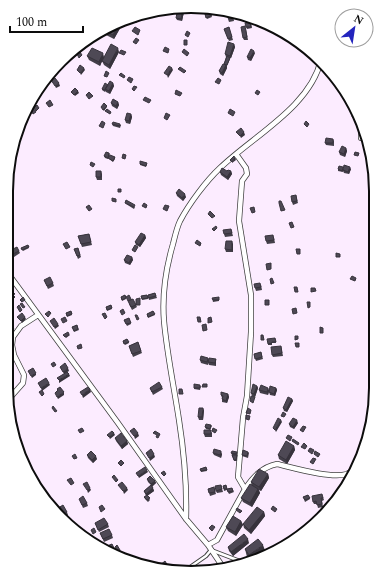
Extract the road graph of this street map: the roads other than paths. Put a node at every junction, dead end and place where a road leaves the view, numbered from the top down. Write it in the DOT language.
graph roads {
  1 [pos="319,68"];
  2 [pos="236,154"];
  3 [pos="13,280"];
  4 [pos="38,315"];
  5 [pos="13,336"];
  6 [pos="13,350"];
  7 [pos="13,393"];
  8 [pos="347,474"];
  9 [pos="245,489"];
  10 [pos="186,519"];
  11 [pos="208,545"];
  12 [pos="211,550"];
  13 [pos="237,560"];
  14 [pos="220,563"];
  15 [pos="192,566"];
  1 -- 2 [label="street"];
  2 -- 9 [label="street"];
  2 -- 10 [label="street"];
  3 -- 4 [label="street"];
  4 -- 5 [label="street"];
  4 -- 10 [label="street"];
  6 -- 7 [label="street"];
  8 -- 9 [label="street"];
  9 -- 11 [label="street"];
  10 -- 11 [label="street"];
  11 -- 12 [label="street"];
  12 -- 13 [label="lane"];
  12 -- 14 [label="street"];
  12 -- 15 [label="lane"];
}
